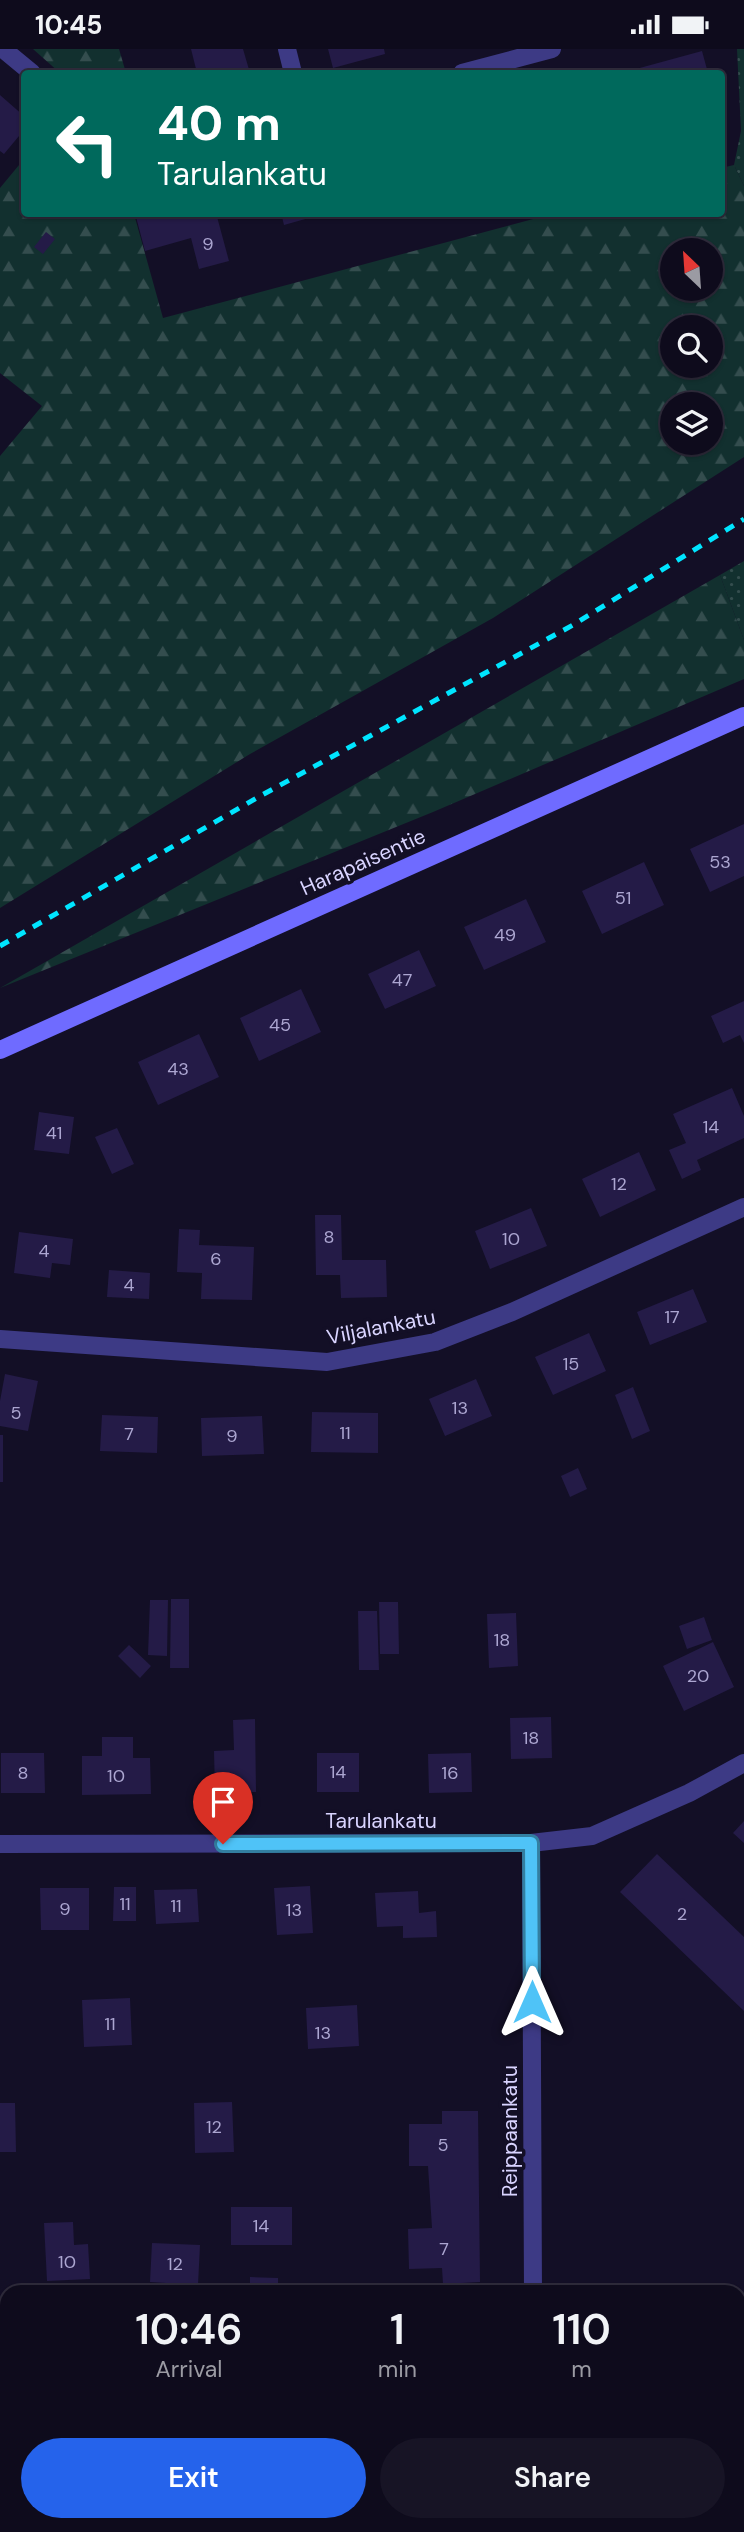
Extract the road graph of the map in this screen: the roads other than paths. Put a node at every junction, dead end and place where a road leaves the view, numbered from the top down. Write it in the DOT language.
graph roads {
  1 [pos="2,49"];
  2 [pos="287,49"];
  3 [pos="552,49"];
  4 [pos="28,70"];
  5 [pos="292,70"];
  6 [pos="473,70"];
  7 [pos="744,716"];
  8 [pos="0,1050"];
  9 [pos="744,1207"];
  10 [pos="0,1339"];
  11 [pos="744,1763"];
  12 [pos="531,1843"];
  13 [pos="0,1844"];
  14 [pos="533,2285"];
  1 -- 4 [label="street"];
  2 -- 5 [label="street"];
  3 -- 6 [label="street"];
  7 -- 8 [label="main road, Harapaisentie"];
  9 -- 10 [label="street, Viljalankatu"];
  11 -- 12 [label="street, Tarulankatu"];
  12 -- 13 [label="street, Tarulankatu"];
  12 -- 14 [label="street, Reippaankatu"];
}
